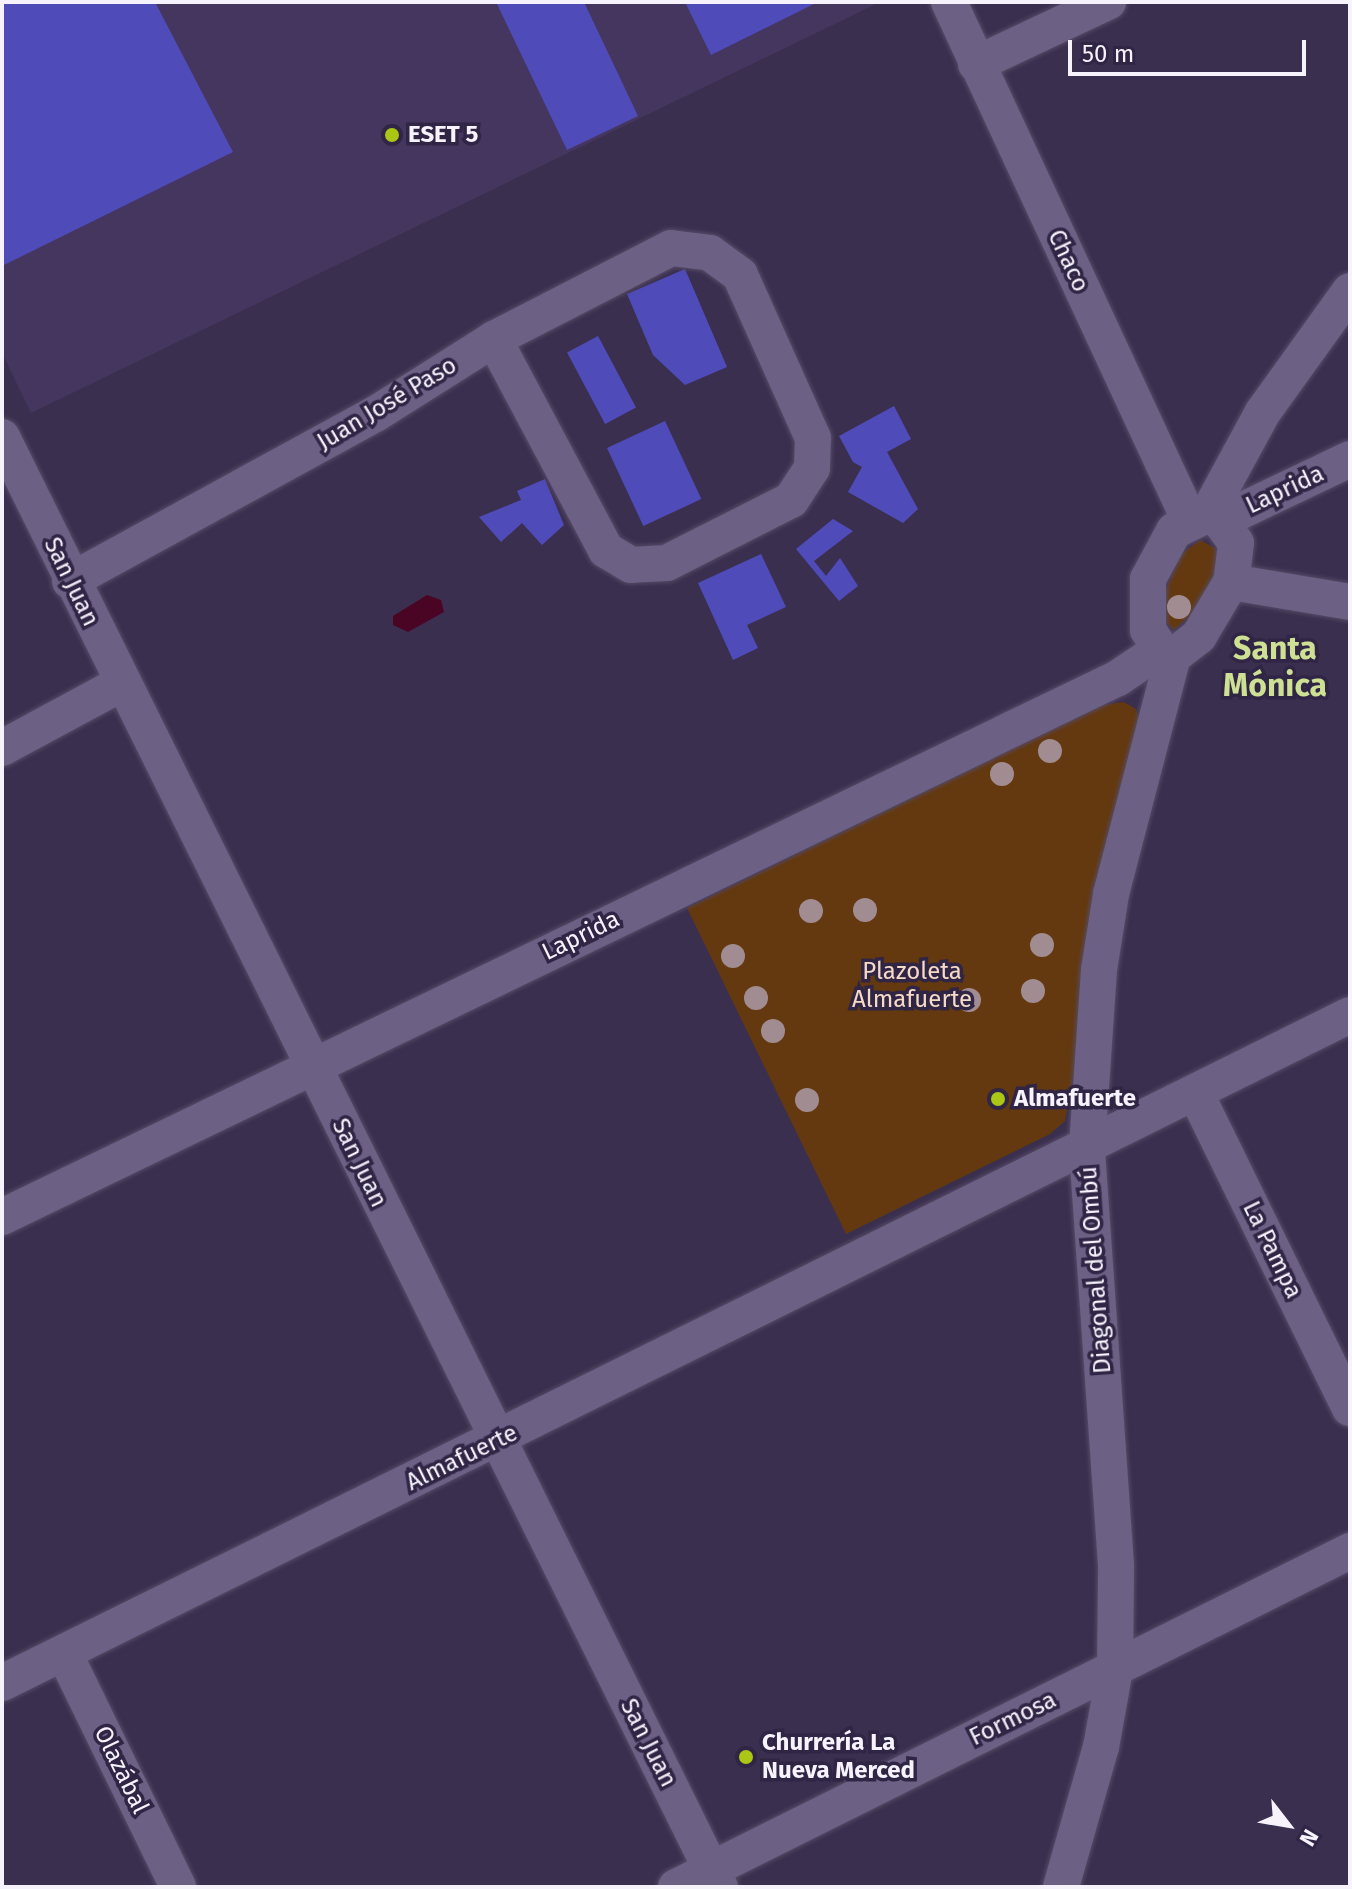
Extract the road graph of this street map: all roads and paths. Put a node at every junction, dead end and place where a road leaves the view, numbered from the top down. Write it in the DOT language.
graph roads {
  1 [pos="949,2"];
  2 [pos="1108,2"];
  3 [pos="976,64"];
  4 [pos="1350,291"];
  5 [pos="494,339"];
  6 [pos="2,437"];
  7 [pos="1350,459"];
  8 [pos="1205,518"];
  9 [pos="70,581"];
  10 [pos="1231,582"];
  11 [pos="1350,602"];
  12 [pos="1165,654"];
  13 [pos="122,683"];
  14 [pos="2,748"];
  15 [pos="1350,1015"];
  16 [pos="311,1065"];
  17 [pos="1195,1092"];
  18 [pos="1087,1146"];
  19 [pos="2,1217"];
  20 [pos="1350,1408"];
  21 [pos="497,1441"];
  22 [pos="1350,1551"];
  23 [pos="64,1653"];
  24 [pos="1115,1669"];
  25 [pos="2,1683"];
  26 [pos="716,1878"];
  27 [pos="178,1887"];
  28 [pos="676,1887"];
  29 [pos="1061,1887"];
  1 -- 3 [label="street, Chaco"];
  2 -- 3 [label="street"];
  3 -- 8 [label="street, Chaco"];
  4 -- 8 [label="street"];
  5 -- 5 [label="street, Juan José Paso"];
  5 -- 9 [label="street, Juan José Paso"];
  6 -- 9 [label="street, San Juan"];
  7 -- 8 [label="street, Laprida"];
  8 -- 10 [label="street"];
  8 -- 12 [label="street"];
  9 -- 13 [label="street, San Juan"];
  10 -- 11 [label="street"];
  10 -- 12 [label="street"];
  12 -- 16 [label="street, Laprida"];
  12 -- 18 [label="street, Diagonal del Ombú"];
  13 -- 14 [label="street"];
  13 -- 16 [label="street, San Juan"];
  15 -- 17 [label="street, Almafuerte"];
  16 -- 19 [label="street, Laprida"];
  16 -- 21 [label="street, San Juan"];
  17 -- 18 [label="street, Almafuerte"];
  17 -- 20 [label="street, La Pampa"];
  18 -- 21 [label="street, Almafuerte"];
  18 -- 24 [label="street, Diagonal del Ombú"];
  21 -- 23 [label="street, Almafuerte"];
  21 -- 26 [label="street, San Juan"];
  22 -- 24 [label="street, Formosa"];
  23 -- 25 [label="street, Almafuerte"];
  23 -- 27 [label="street, Olazábal"];
  24 -- 26 [label="street, Formosa"];
  24 -- 29 [label="street, Diagonal del Ombú"];
  26 -- 28 [label="street, Formosa"];
}
